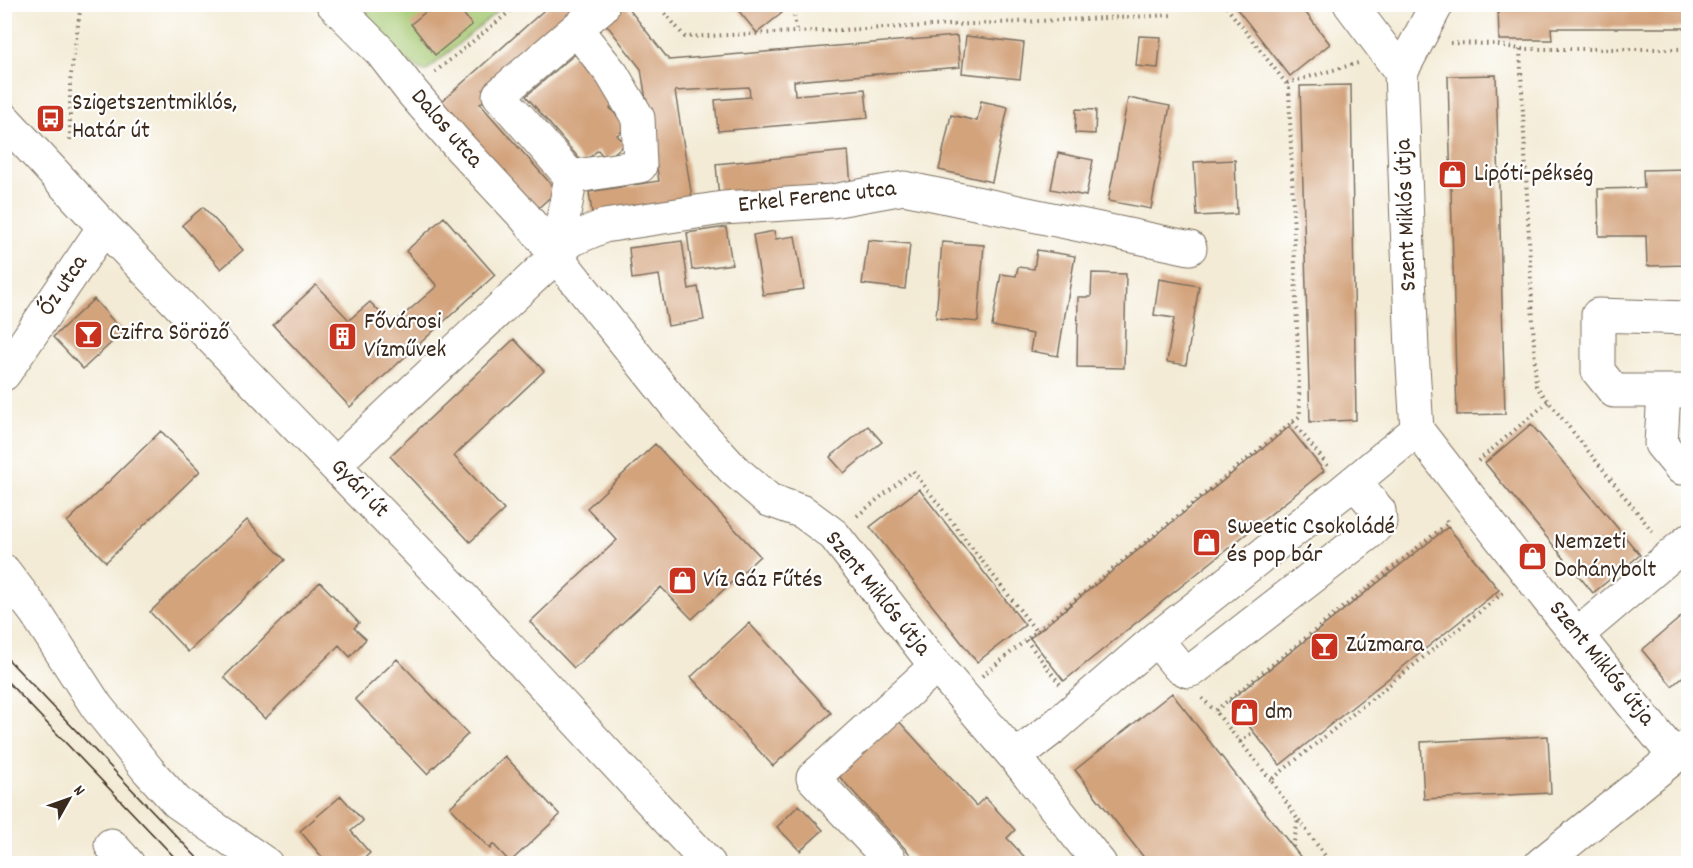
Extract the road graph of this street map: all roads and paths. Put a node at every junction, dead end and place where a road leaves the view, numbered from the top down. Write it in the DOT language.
graph roads {
  1 [pos="81,4"];
  2 [pos="333,4"];
  3 [pos="519,4"];
  4 [pos="602,4"];
  5 [pos="657,4"];
  6 [pos="793,4"];
  7 [pos="1224,4"];
  8 [pos="1350,4"];
  9 [pos="1437,4"];
  10 [pos="1173,15"];
  11 [pos="576,29"];
  12 [pos="796,31"];
  13 [pos="1447,43"];
  14 [pos="1520,49"];
  15 [pos="1689,49"];
  16 [pos="1369,60"];
  17 [pos="1401,72"];
  18 [pos="1287,83"];
  19 [pos="412,92"];
  20 [pos="4,119"];
  21 [pos="70,140"];
  22 [pos="571,177"];
  23 [pos="104,227"];
  24 [pos="1190,248"];
  25 [pos="556,256"];
  26 [pos="1689,318"];
  27 [pos="4,374"];
  28 [pos="1614,391"];
  29 [pos="1676,391"];
  30 [pos="1548,402"];
  31 [pos="1293,422"];
  32 [pos="1417,430"];
  33 [pos="1661,444"];
  34 [pos="1475,463"];
  35 [pos="335,464"];
  36 [pos="1689,468"];
  37 [pos="1342,475"];
  38 [pos="849,522"];
  39 [pos="1448,523"];
  40 [pos="1680,549"];
  41 [pos="4,571"];
  42 [pos="1503,593"];
  43 [pos="1036,631"];
  44 [pos="1577,635"];
  45 [pos="1156,639"];
  46 [pos="1026,640"];
  47 [pos="936,666"];
  48 [pos="977,679"];
  49 [pos="1066,692"];
  50 [pos="1198,694"];
  51 [pos="1215,711"];
  52 [pos="1253,732"];
  53 [pos="1240,742"];
  54 [pos="1682,752"];
  55 [pos="1014,757"];
  56 [pos="1271,780"];
  57 [pos="1298,820"];
  58 [pos="1293,847"];
  59 [pos="1554,860"];
  60 [pos="266,864"];
  61 [pos="709,864"];
  62 [pos="885,864"];
  63 [pos="1100,864"];
  64 [pos="1332,864"];
  1 -- 21 [label="path"];
  2 -- 19 [label="street, Dalos utca"];
  3 -- 19 [label="path"];
  4 -- 11 [label="street"];
  5 -- 12 [label="path"];
  6 -- 12 [label="path"];
  7 -- 18 [label="path"];
  8 -- 17 [label="street"];
  9 -- 17 [label="street"];
  10 -- 12 [label="path"];
  11 -- 22 [label="street"];
  11 -- 22 [label="street"];
  13 -- 14 [label="path"];
  14 -- 15 [label="path"];
  14 -- 30 [label="path"];
  16 -- 18 [label="path"];
  17 -- 32 [label="street, Szent Miklós útja"];
  18 -- 31 [label="path"];
  19 -- 25 [label="street, Dalos utca"];
  20 -- 23 [label="street, Gyári út"];
  22 -- 25 [label="street"];
  23 -- 27 [label="street, Őz utca"];
  23 -- 35 [label="street, Gyári út"];
  24 -- 25 [label="street, Erkel Ferenc utca"];
  25 -- 35 [label="street, Erkel Ferenc utca"];
  25 -- 47 [label="street, Szent Miklós útja"];
  26 -- 28 [label="street"];
  28 -- 29 [label="street"];
  28 -- 33 [label="street"];
  29 -- 33 [label="street"];
  30 -- 34 [label="path"];
  30 -- 40 [label="path"];
  31 -- 37 [label="path"];
  31 -- 43 [label="path"];
  32 -- 37 [label="street"];
  32 -- 44 [label="street, Szent Miklós útja"];
  33 -- 36 [label="street"];
  35 -- 61 [label="street, Gyári út"];
  37 -- 45 [label="street"];
  37 -- 45 [label="street"];
  38 -- 43 [label="path"];
  39 -- 51 [label="path"];
  40 -- 44 [label="street"];
  41 -- 60 [label="street"];
  42 -- 56 [label="path"];
  43 -- 46 [label="path"];
  44 -- 54 [label="street, Szent Miklós útja"];
  45 -- 55 [label="street"];
  46 -- 48 [label="path"];
  46 -- 49 [label="path"];
  47 -- 55 [label="street, Szent Miklós útja"];
  47 -- 62 [label="street"];
  50 -- 51 [label="path"];
  51 -- 53 [label="path"];
  52 -- 53 [label="path"];
  53 -- 56 [label="path"];
  54 -- 59 [label="street"];
  55 -- 63 [label="street, Szent Miklós útja"];
  56 -- 57 [label="path"];
  57 -- 58 [label="path"];
  57 -- 64 [label="path"];
}
